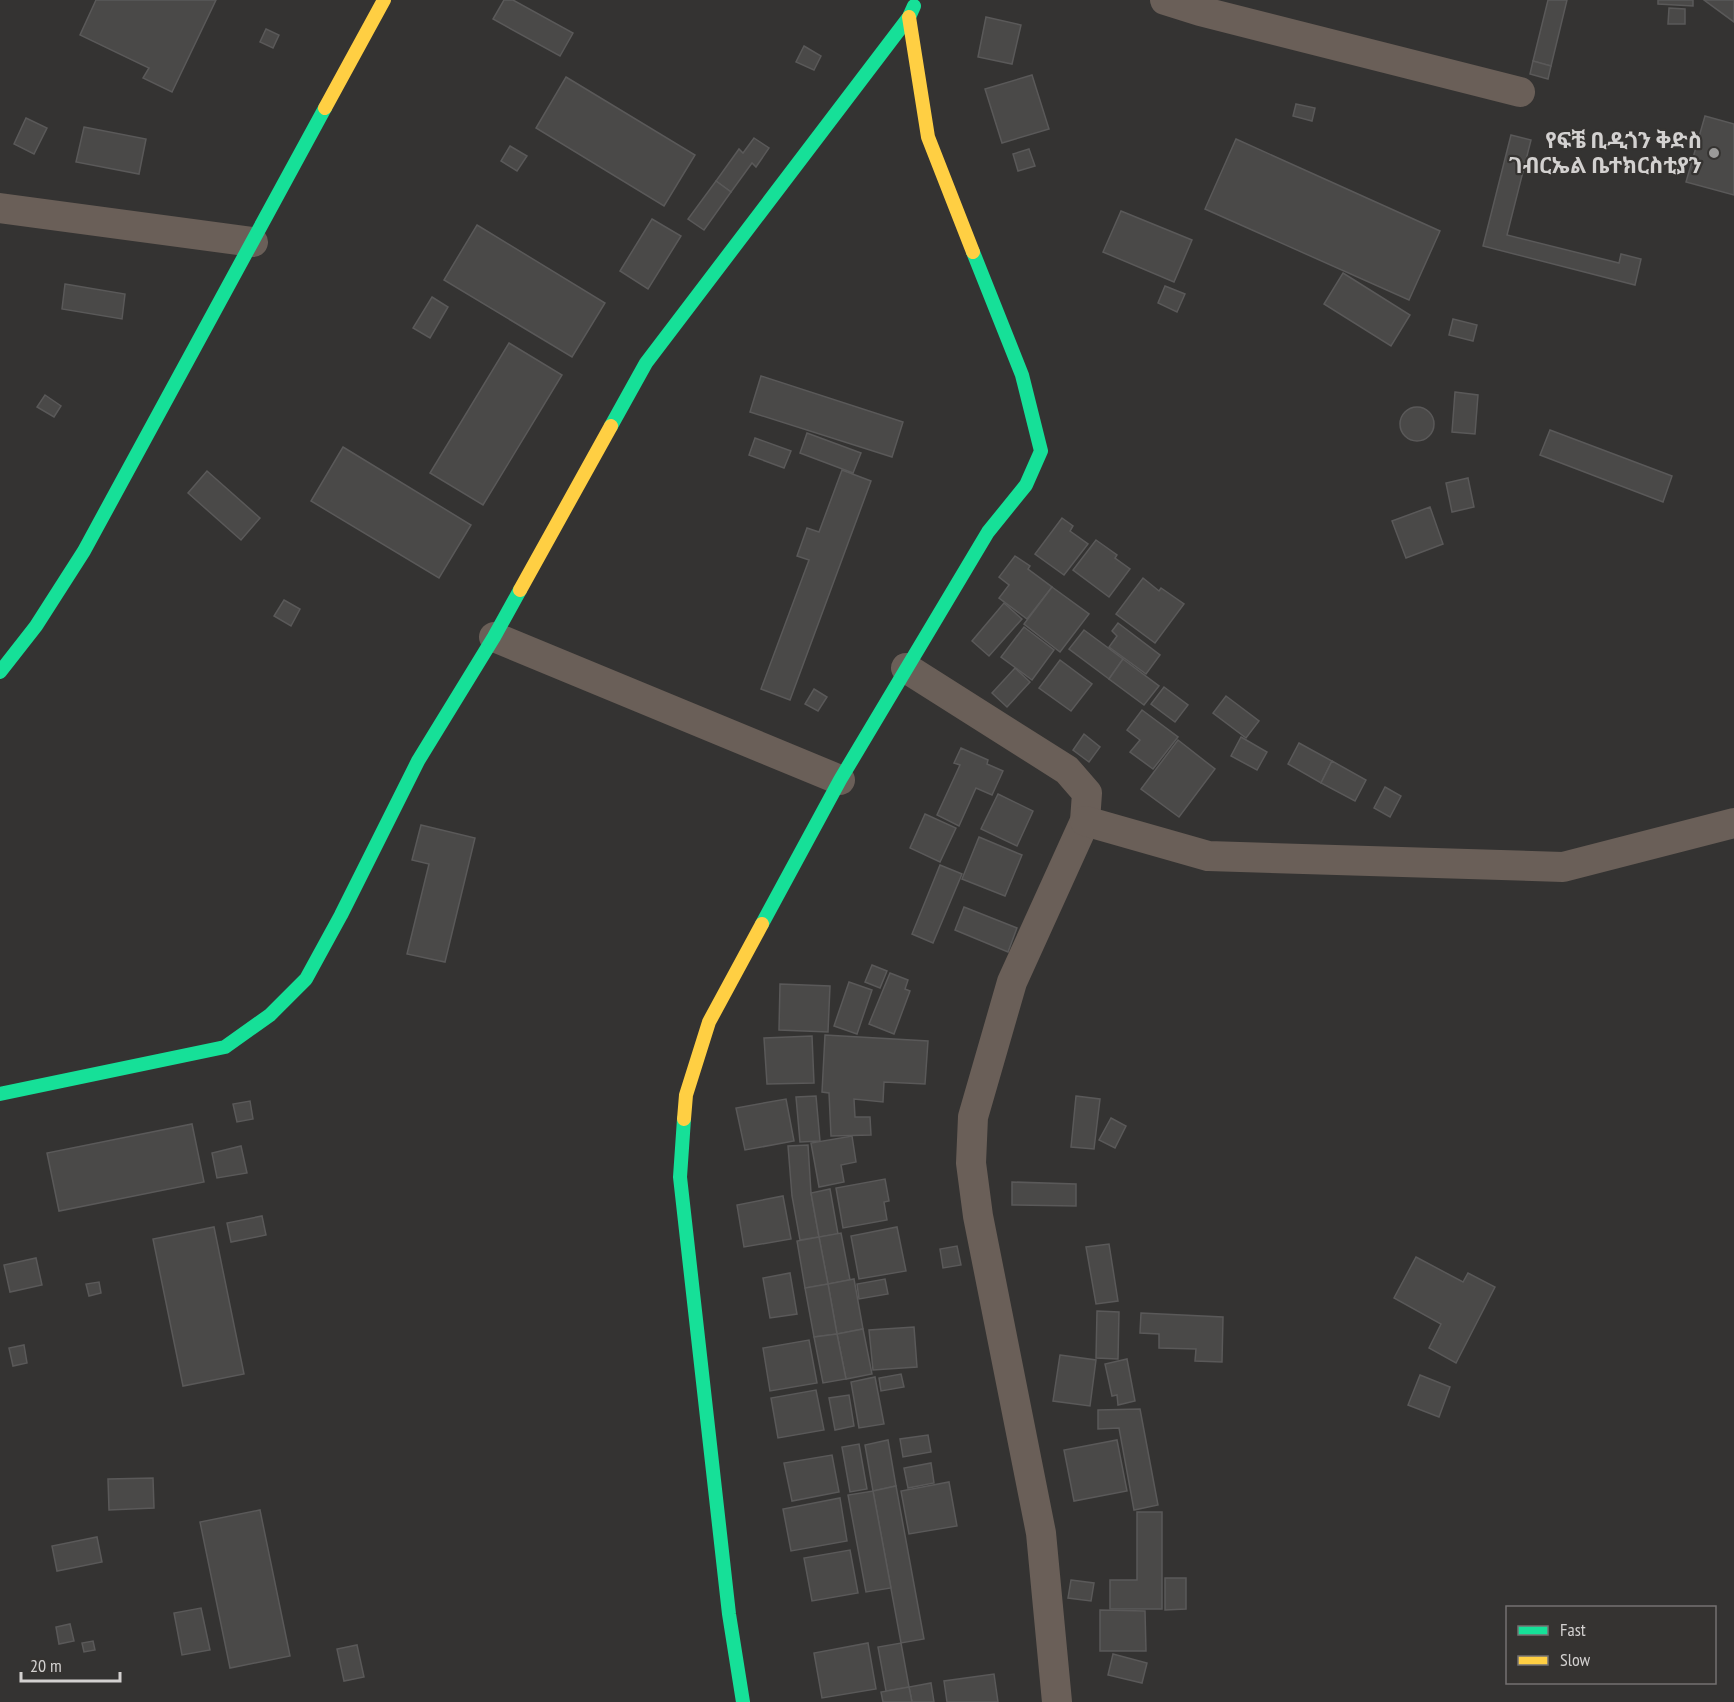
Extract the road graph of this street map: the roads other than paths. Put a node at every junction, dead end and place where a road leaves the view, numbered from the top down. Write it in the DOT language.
graph roads {
  1 [pos="384,0"];
  2 [pos="917,0"];
  3 [pos="1166,0"];
  4 [pos="909,17"];
  5 [pos="1520,92"];
  6 [pos="0,208"];
  7 [pos="253,242"];
  8 [pos="494,637"];
  9 [pos="906,669"];
  10 [pos="0,672"];
  11 [pos="840,780"];
  12 [pos="1085,821"];
  13 [pos="1734,823"];
  14 [pos="0,1094"];
  15 [pos="743,1702"];
  16 [pos="1057,1702"];
  1 -- 7 [label="street"];
  2 -- 4 [label="street"];
  3 -- 5 [label="street"];
  4 -- 8 [label="street"];
  4 -- 9 [label="street"];
  6 -- 7 [label="street"];
  7 -- 10 [label="street"];
  8 -- 11 [label="street"];
  8 -- 14 [label="street"];
  9 -- 11 [label="street"];
  9 -- 12 [label="street"];
  11 -- 15 [label="street"];
  12 -- 13 [label="street"];
  12 -- 16 [label="street"];
}
